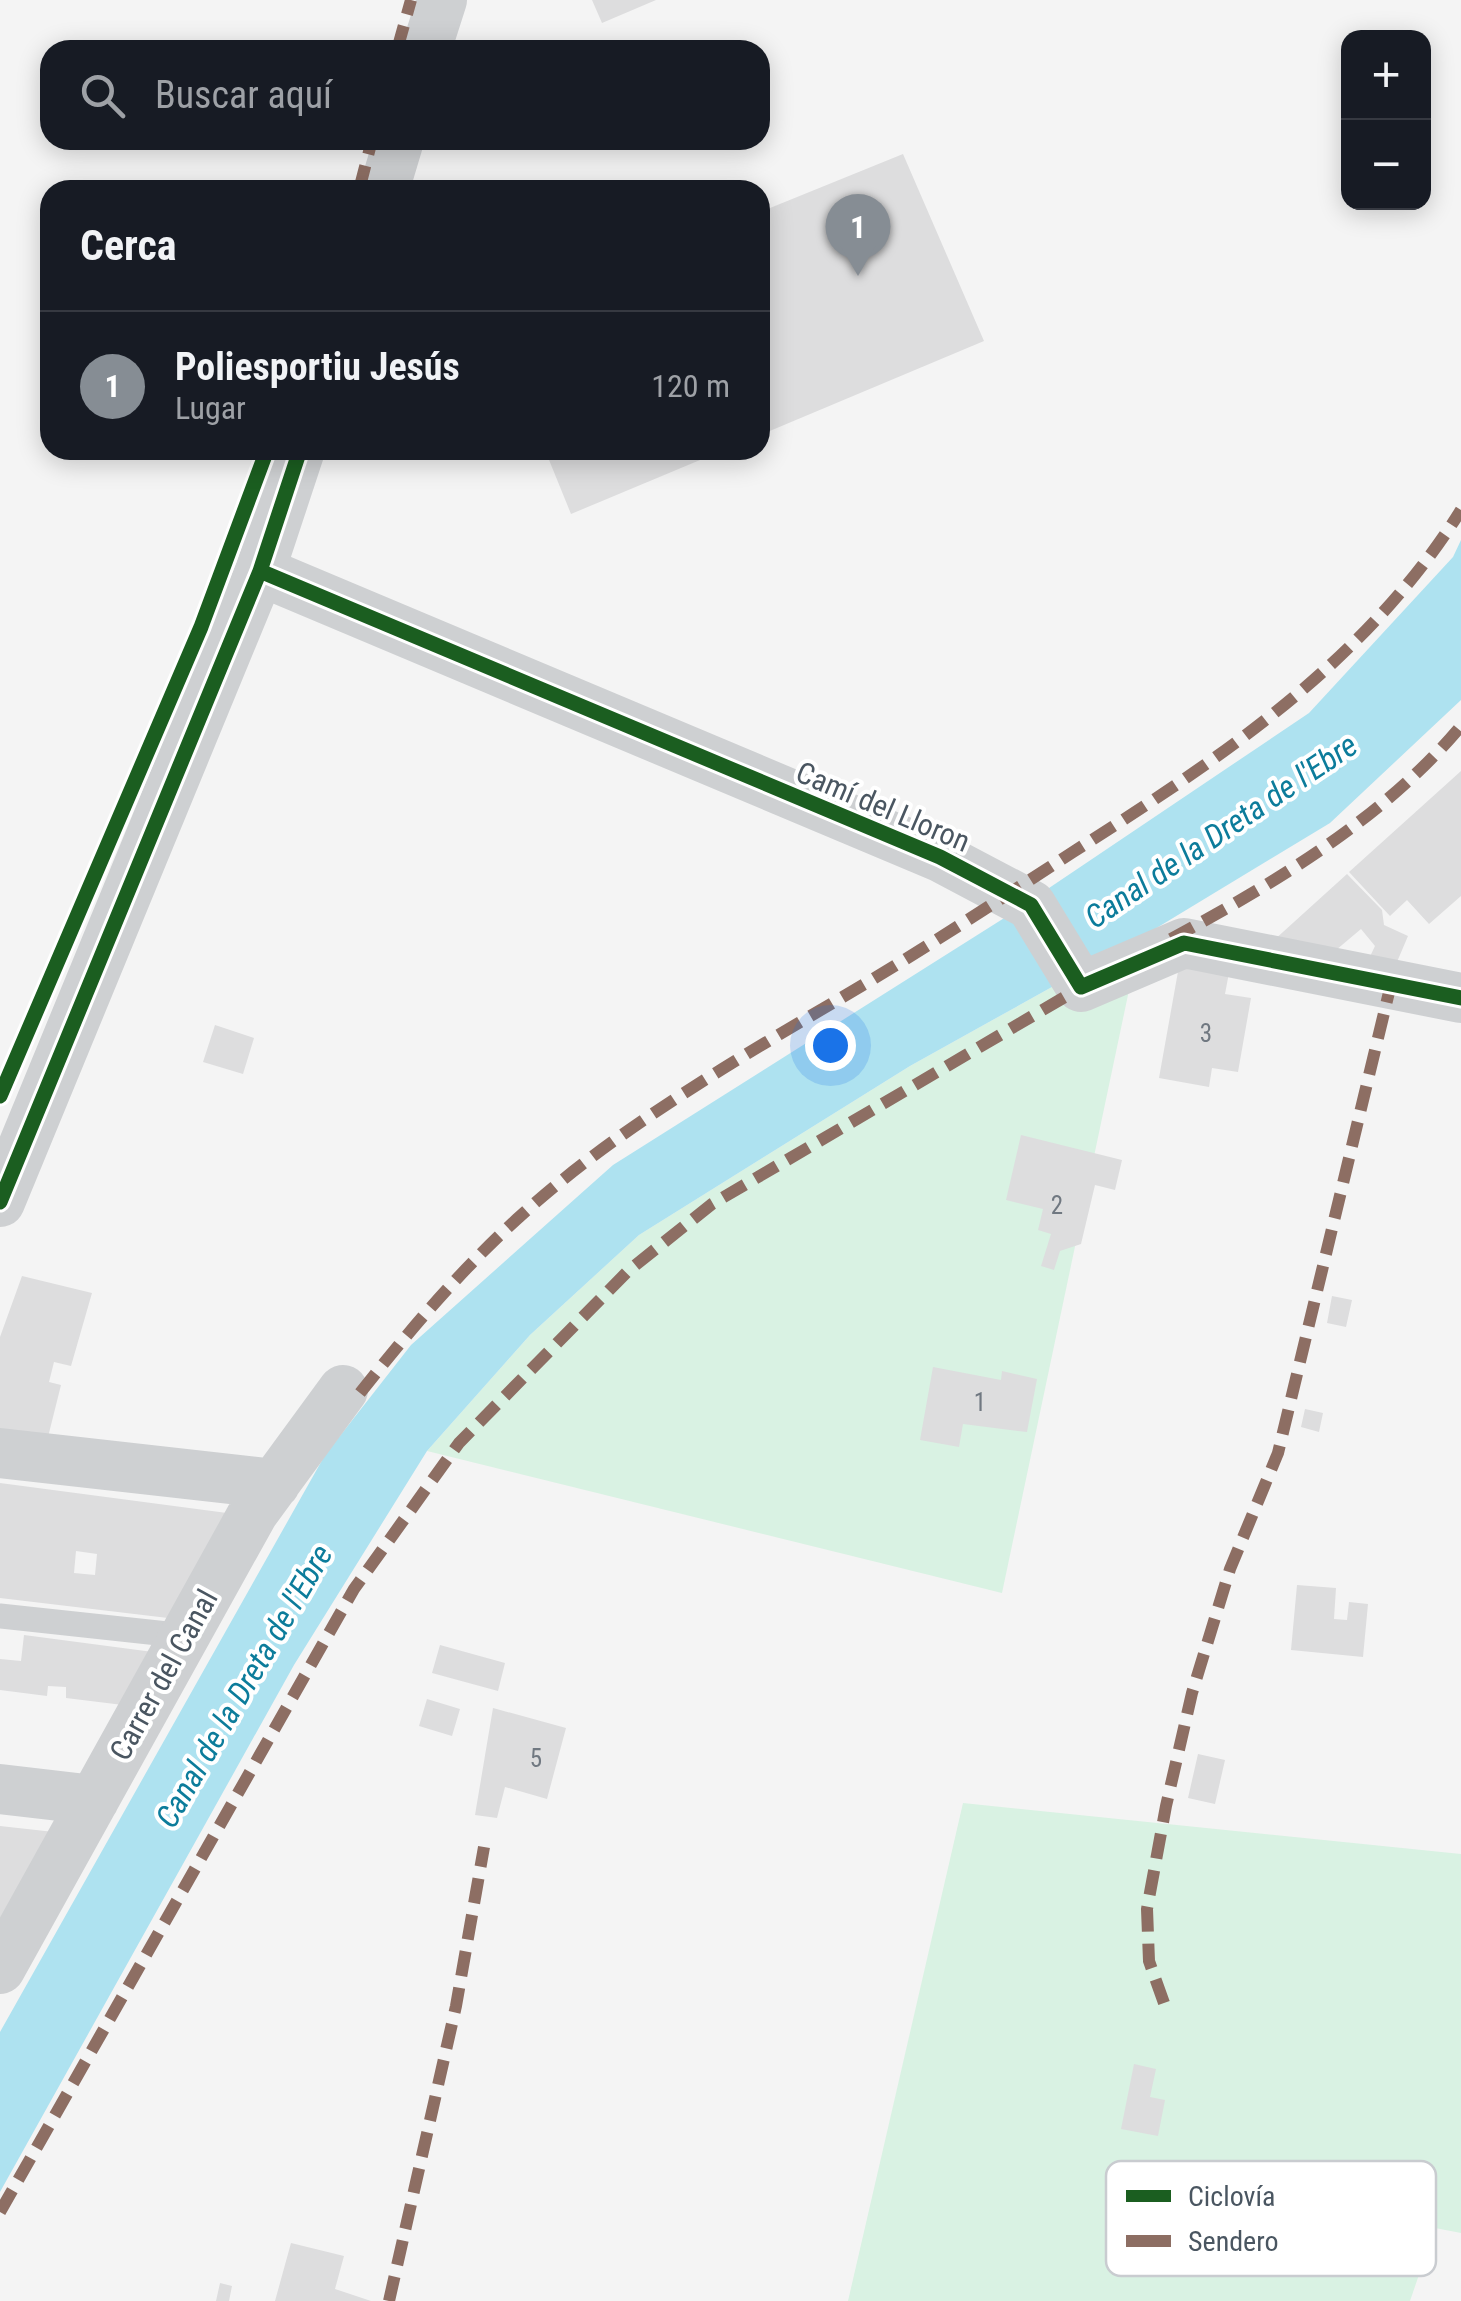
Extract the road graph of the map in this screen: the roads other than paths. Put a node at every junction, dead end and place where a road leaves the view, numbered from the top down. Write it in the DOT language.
graph roads {
  1 [pos="442,0"];
  2 [pos="429,40"];
  3 [pos="396,150"];
  4 [pos="387,180"];
  5 [pos="297,460"];
  6 [pos="260,572"];
  7 [pos="1461,998"];
  8 [pos="0,1202"];
  9 [pos="342,1390"];
  10 [pos="0,1453"];
  11 [pos="274,1484"];
  12 [pos="0,1616"];
  13 [pos="186,1636"];
  14 [pos="0,1789"];
  15 [pos="94,1800"];
  16 [pos="0,1969"];
  1 -- 2 [label="street"];
  3 -- 4 [label="street"];
  5 -- 6 [label="street"];
  6 -- 7 [label="street, Camí del Lloron"];
  6 -- 8 [label="street"];
  9 -- 11 [label="street, Carrer del Canal"];
  10 -- 11 [label="street"];
  11 -- 13 [label="street, Carrer del Canal"];
  12 -- 13 [label="lane"];
  13 -- 15 [label="street, Carrer del Canal"];
  14 -- 15 [label="street"];
  15 -- 16 [label="street, Carrer del Canal"];
}
